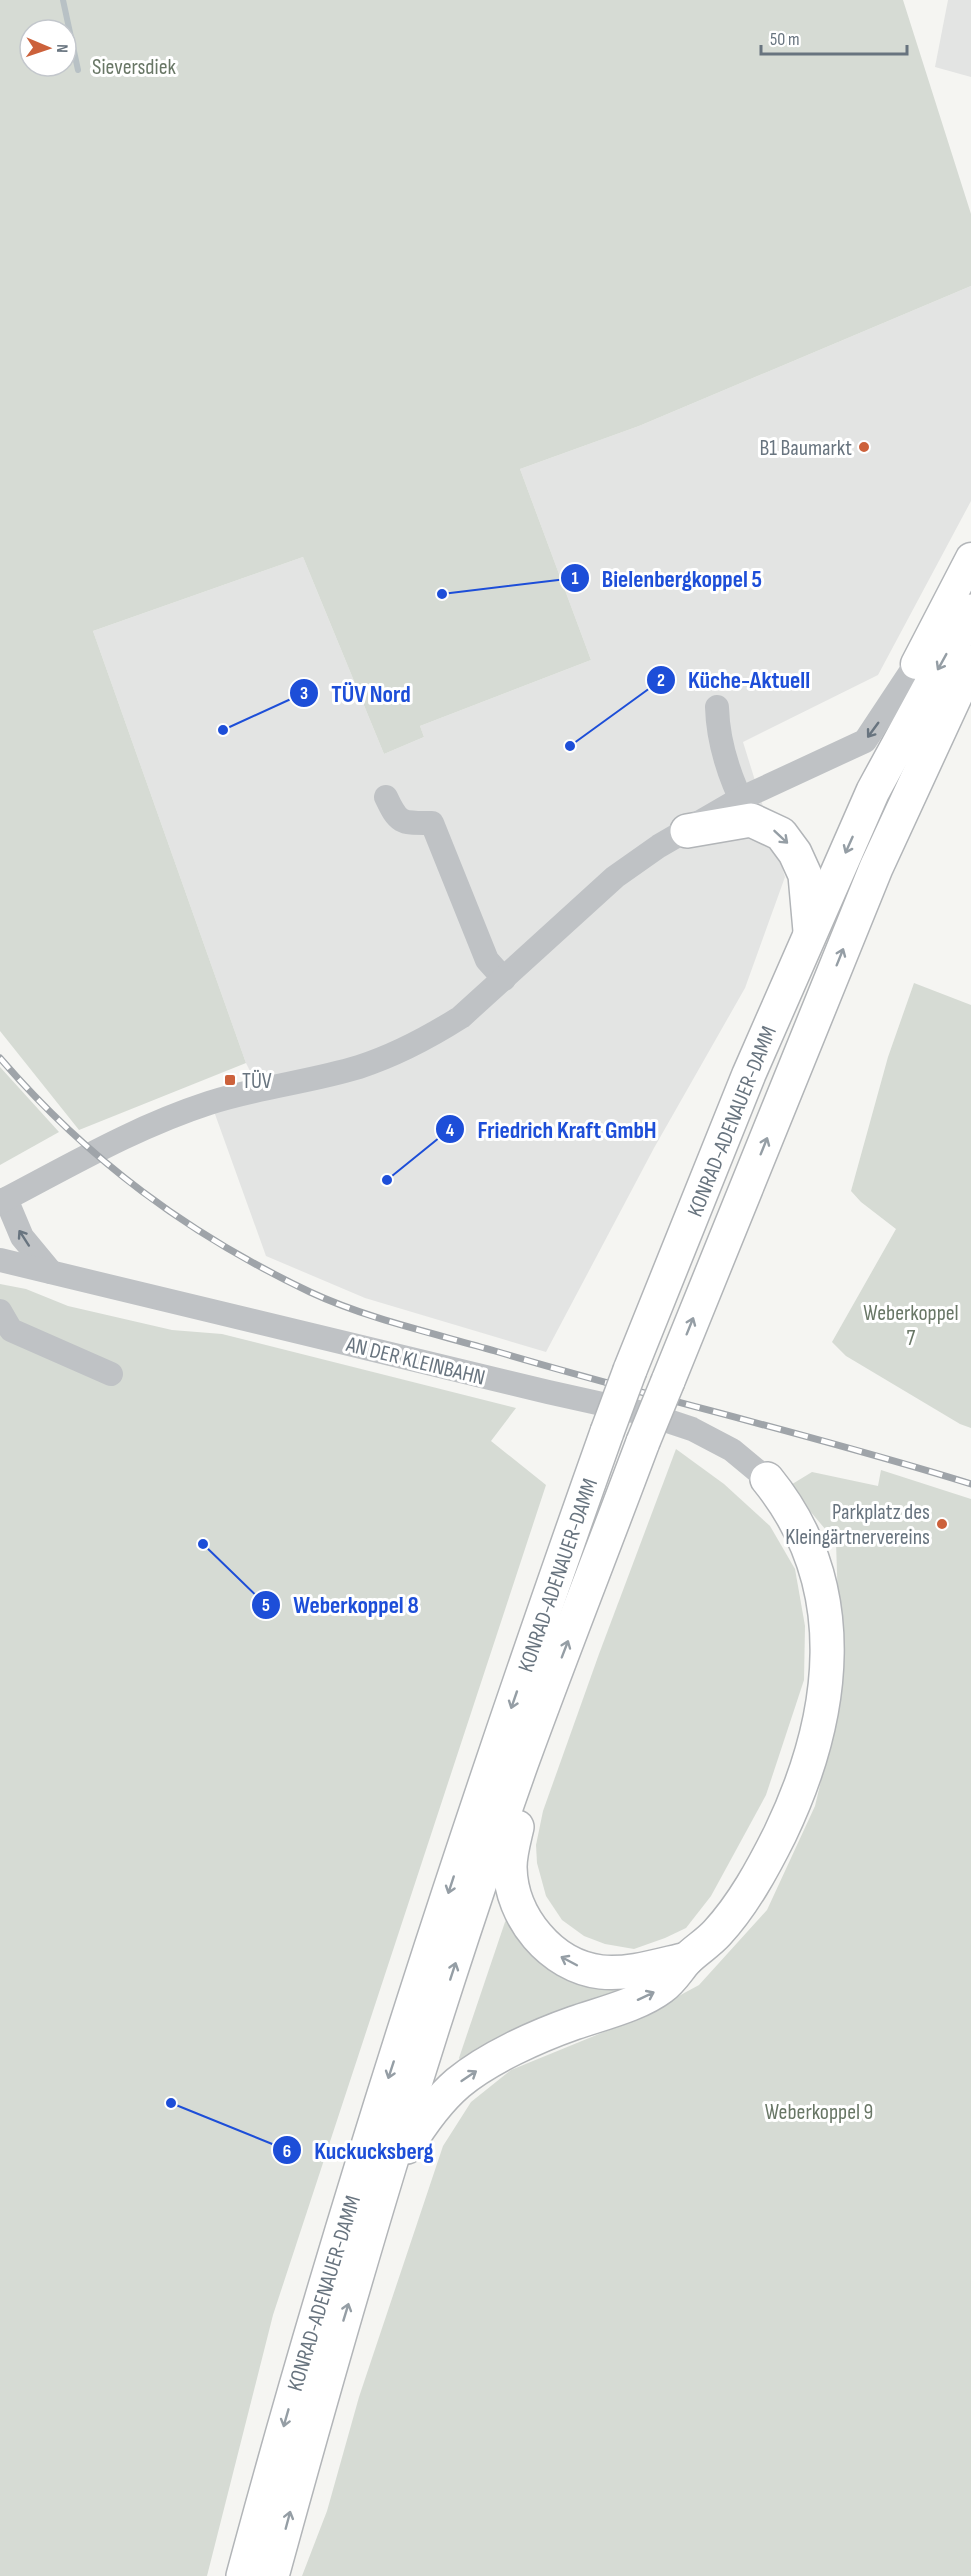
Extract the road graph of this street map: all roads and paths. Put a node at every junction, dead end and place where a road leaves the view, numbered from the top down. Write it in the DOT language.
graph roads {
  1 [pos="971,558"];
  2 [pos="971,611"];
  3 [pos="971,662"];
  4 [pos="916,664"];
  5 [pos="971,699"];
  6 [pos="717,706"];
  7 [pos="873,791"];
  8 [pos="386,796"];
  9 [pos="746,809"];
  10 [pos="687,831"];
  11 [pos="876,868"];
  12 [pos="810,933"];
  13 [pos="504,979"];
  14 [pos="3,1200"];
  15 [pos="1,1257"];
  16 [pos="51,1272"];
  17 [pos="0,1311"];
  18 [pos="111,1374"];
  19 [pos="767,1479"];
  20 [pos="522,1762"];
  21 [pos="687,1959"];
  22 [pos="384,2189"];
  23 [pos="243,2576"];
  24 [pos="272,2576"];
  1 -- 4 [label="main road"];
  2 -- 7 [label="highway, KONRAD-ADENAUER-DAMM, one-way"];
  3 -- 11 [label="highway, KONRAD-ADENAUER-DAMM"];
  4 -- 7 [label="highway"];
  4 -- 9 [label="street, one-way"];
  5 -- 11 [label="highway"];
  6 -- 9 [label="street"];
  7 -- 12 [label="highway, KONRAD-ADENAUER-DAMM, one-way"];
  8 -- 13 [label="street"];
  9 -- 10 [label="highway"];
  9 -- 12 [label="highway, one-way"];
  10 -- 13 [label="street"];
  20 -- 11 [label="highway, KONRAD-ADENAUER-DAMM, one-way, bridge"];
  12 -- 23 [label="highway, KONRAD-ADENAUER-DAMM, one-way, bridge"];
  13 -- 14 [label="street"];
  16 -- 14 [label="street, one-way"];
  15 -- 16 [label="street, AN DER KLEINBAHN"];
  16 -- 19 [label="street, AN DER KLEINBAHN"];
  17 -- 18 [label="street"];
  19 -- 21 [label="highway"];
  21 -- 20 [label="highway, one-way"];
  22 -- 20 [label="highway, KONRAD-ADENAUER-DAMM, one-way"];
  22 -- 21 [label="highway, one-way"];
  24 -- 22 [label="highway, KONRAD-ADENAUER-DAMM, one-way"];
}
